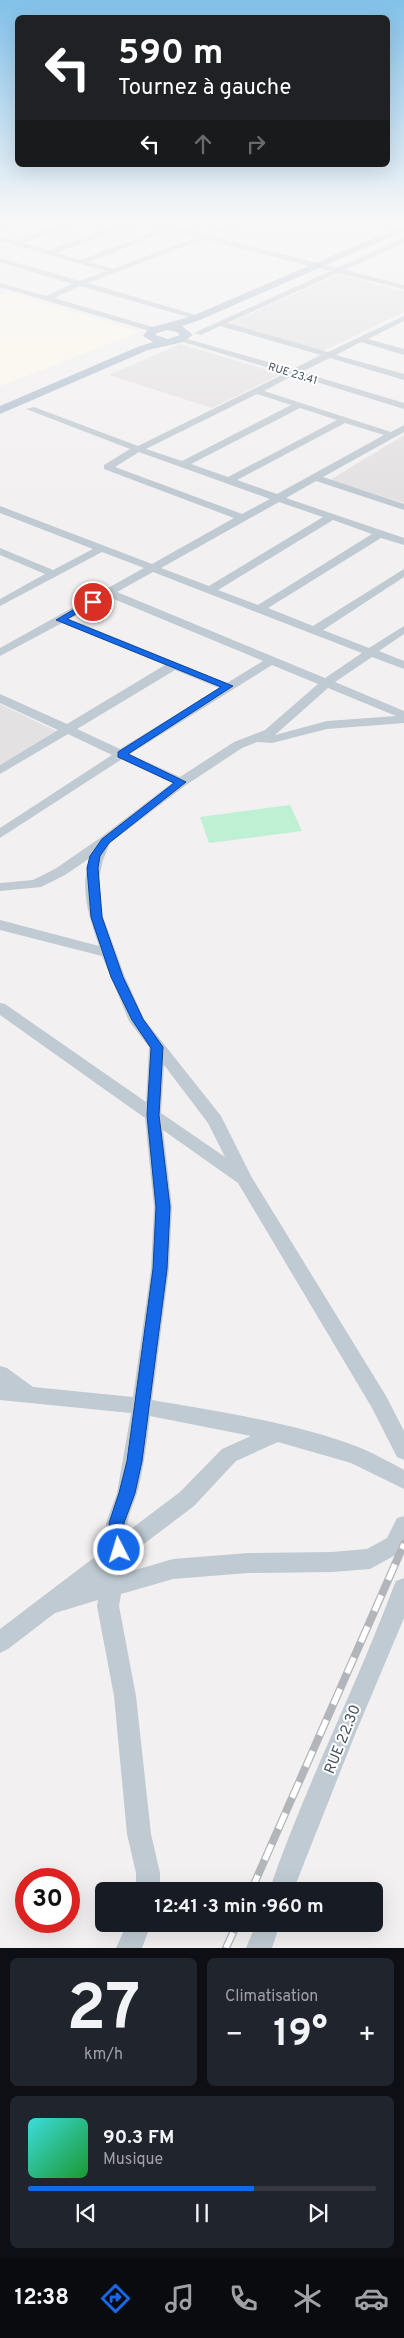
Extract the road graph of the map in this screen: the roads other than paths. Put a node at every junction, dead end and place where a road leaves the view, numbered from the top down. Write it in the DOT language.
graph roads {
  1 [pos="83,311"];
  2 [pos="173,311"];
  3 [pos="214,311"];
  4 [pos="235,311"];
  5 [pos="242,311"];
  6 [pos="196,318"];
  7 [pos="404,318"];
  8 [pos="218,323"];
  9 [pos="168,328"];
  10 [pos="151,333"];
  11 [pos="198,333"];
  12 [pos="184,335"];
  13 [pos="362,340"];
  14 [pos="167,342"];
  15 [pos="404,352"];
  16 [pos="329,355"];
  17 [pos="293,373"];
  18 [pos="404,377"];
  19 [pos="256,391"];
  20 [pos="0,403"];
  21 [pos="299,405"];
  22 [pos="404,406"];
  23 [pos="31,409"];
  24 [pos="0,410"];
  25 [pos="344,420"];
  26 [pos="404,428"];
  27 [pos="392,434"];
  28 [pos="138,449"];
  29 [pos="182,465"];
  30 [pos="316,478"];
  31 [pos="228,481"];
  32 [pos="279,498"];
  33 [pos="404,507"];
  34 [pos="0,509"];
  35 [pos="330,517"];
  36 [pos="243,518"];
  37 [pos="380,534"];
  38 [pos="404,542"];
  39 [pos="102,548"];
  40 [pos="0,551"];
  41 [pos="153,568"];
  42 [pos="404,572"];
  43 [pos="54,574"];
  44 [pos="210,590"];
  45 [pos="0,592"];
  46 [pos="109,593"];
  47 [pos="12,596"];
  48 [pos="0,603"];
  49 [pos="259,609"];
  50 [pos="61,620"];
  51 [pos="404,629"];
  52 [pos="314,630"];
  53 [pos="370,652"];
  54 [pos="0,653"];
  55 [pos="272,660"];
  56 [pos="174,665"];
  57 [pos="404,665"];
  58 [pos="327,682"];
  59 [pos="228,686"];
  60 [pos="0,698"];
  61 [pos="404,715"];
  62 [pos="404,719"];
  63 [pos="67,729"];
  64 [pos="256,739"];
  65 [pos="121,754"];
  66 [pos="0,770"];
  67 [pos="181,782"];
  68 [pos="0,834"];
  69 [pos="105,841"];
  70 [pos="0,887"];
  71 [pos="0,925"];
  72 [pos="110,953"];
  73 [pos="0,1008"];
  74 [pos="157,1047"];
  75 [pos="153,1115"];
  76 [pos="244,1178"];
  77 [pos="0,1374"];
  78 [pos="0,1392"];
  79 [pos="30,1396"];
  80 [pos="142,1406"];
  81 [pos="275,1434"];
  82 [pos="404,1451"];
  83 [pos="404,1480"];
  84 [pos="404,1525"];
  85 [pos="119,1550"];
  86 [pos="111,1588"];
  87 [pos="404,1588"];
  88 [pos="48,1605"];
  89 [pos="0,1642"];
  90 [pos="148,1882"];
  91 [pos="285,1882"];
  92 [pos="136,1932"];
  93 [pos="265,1932"];
  94 [pos="129,1948"];
  95 [pos="259,1948"];
  1 -- 10 [label="street, RUE 23.41"];
  2 -- 6 [label="street"];
  3 -- 6 [label="main road"];
  4 -- 12 [label="main road"];
  5 -- 8 [label="street"];
  6 -- 9 [label="main road"];
  7 -- 13 [label="street"];
  8 -- 11 [label="street"];
  8 -- 16 [label="street"];
  9 -- 10 [label="main road, RUE 23.41"];
  9 -- 12 [label="main road, RUE 23.41"];
  10 -- 14 [label="main road, RUE 23.41"];
  10 -- 20 [label="main road"];
  12 -- 14 [label="main road, RUE 23.41"];
  12 -- 17 [label="street, RUE 23.41"];
  13 -- 15 [label="street"];
  13 -- 16 [label="street"];
  14 -- 24 [label="main road"];
  16 -- 17 [label="street"];
  16 -- 18 [label="street"];
  17 -- 19 [label="street"];
  17 -- 22 [label="street, RUE 23.41"];
  19 -- 21 [label="street"];
  19 -- 28 [label="street"];
  21 -- 25 [label="street"];
  21 -- 29 [label="street"];
  23 -- 28 [label="street"];
  25 -- 27 [label="street"];
  25 -- 31 [label="street"];
  26 -- 27 [label="street"];
  27 -- 30 [label="street"];
  28 -- 29 [label="street"];
  28 -- 36 [label="street"];
  29 -- 31 [label="street"];
  30 -- 32 [label="street"];
  30 -- 33 [label="street"];
  31 -- 32 [label="street"];
  32 -- 35 [label="street"];
  32 -- 36 [label="street"];
  34 -- 39 [label="street"];
  35 -- 37 [label="street"];
  35 -- 44 [label="street"];
  36 -- 41 [label="street"];
  37 -- 38 [label="street"];
  37 -- 49 [label="street"];
  39 -- 41 [label="street"];
  39 -- 43 [label="street"];
  40 -- 43 [label="street"];
  41 -- 44 [label="street"];
  41 -- 46 [label="street"];
  42 -- 52 [label="street"];
  43 -- 47 [label="street"];
  44 -- 49 [label="street"];
  45 -- 47 [label="street"];
  46 -- 50 [label="street"];
  46 -- 55 [label="street"];
  47 -- 48 [label="street"];
  49 -- 52 [label="street"];
  50 -- 54 [label="street"];
  50 -- 56 [label="street"];
  51 -- 53 [label="street"];
  52 -- 53 [label="street"];
  53 -- 57 [label="street"];
  53 -- 58 [label="street"];
  55 -- 58 [label="street"];
  55 -- 59 [label="street"];
  56 -- 59 [label="street"];
  56 -- 63 [label="street"];
  58 -- 61 [label="street"];
  58 -- 64 [label="street"];
  59 -- 65 [label="street"];
  60 -- 63 [label="street"];
  62 -- 64 [label="street"];
  63 -- 65 [label="street"];
  63 -- 66 [label="street"];
  64 -- 67 [label="street"];
  65 -- 67 [label="street"];
  65 -- 68 [label="street"];
  67 -- 69 [label="street"];
  69 -- 70 [label="street"];
  69 -- 72 [label="street"];
  71 -- 72 [label="street"];
  72 -- 74 [label="street"];
  73 -- 75 [label="street"];
  74 -- 75 [label="street"];
  74 -- 76 [label="street"];
  75 -- 76 [label="street"];
  75 -- 80 [label="street"];
  76 -- 82 [label="street"];
  77 -- 79 [label="street"];
  78 -- 79 [label="street"];
  79 -- 80 [label="street"];
  80 -- 81 [label="street"];
  80 -- 85 [label="street"];
  81 -- 83 [label="street"];
  81 -- 85 [label="street"];
  84 -- 86 [label="street"];
  85 -- 86 [label="street"];
  85 -- 88 [label="street"];
  86 -- 88 [label="street"];
  86 -- 90 [label="street"];
  87 -- 91 [label="street, RUE 22.30"];
  88 -- 89 [label="street"];
  92 -- 94 [label="street"];
  93 -- 95 [label="street"];
}
